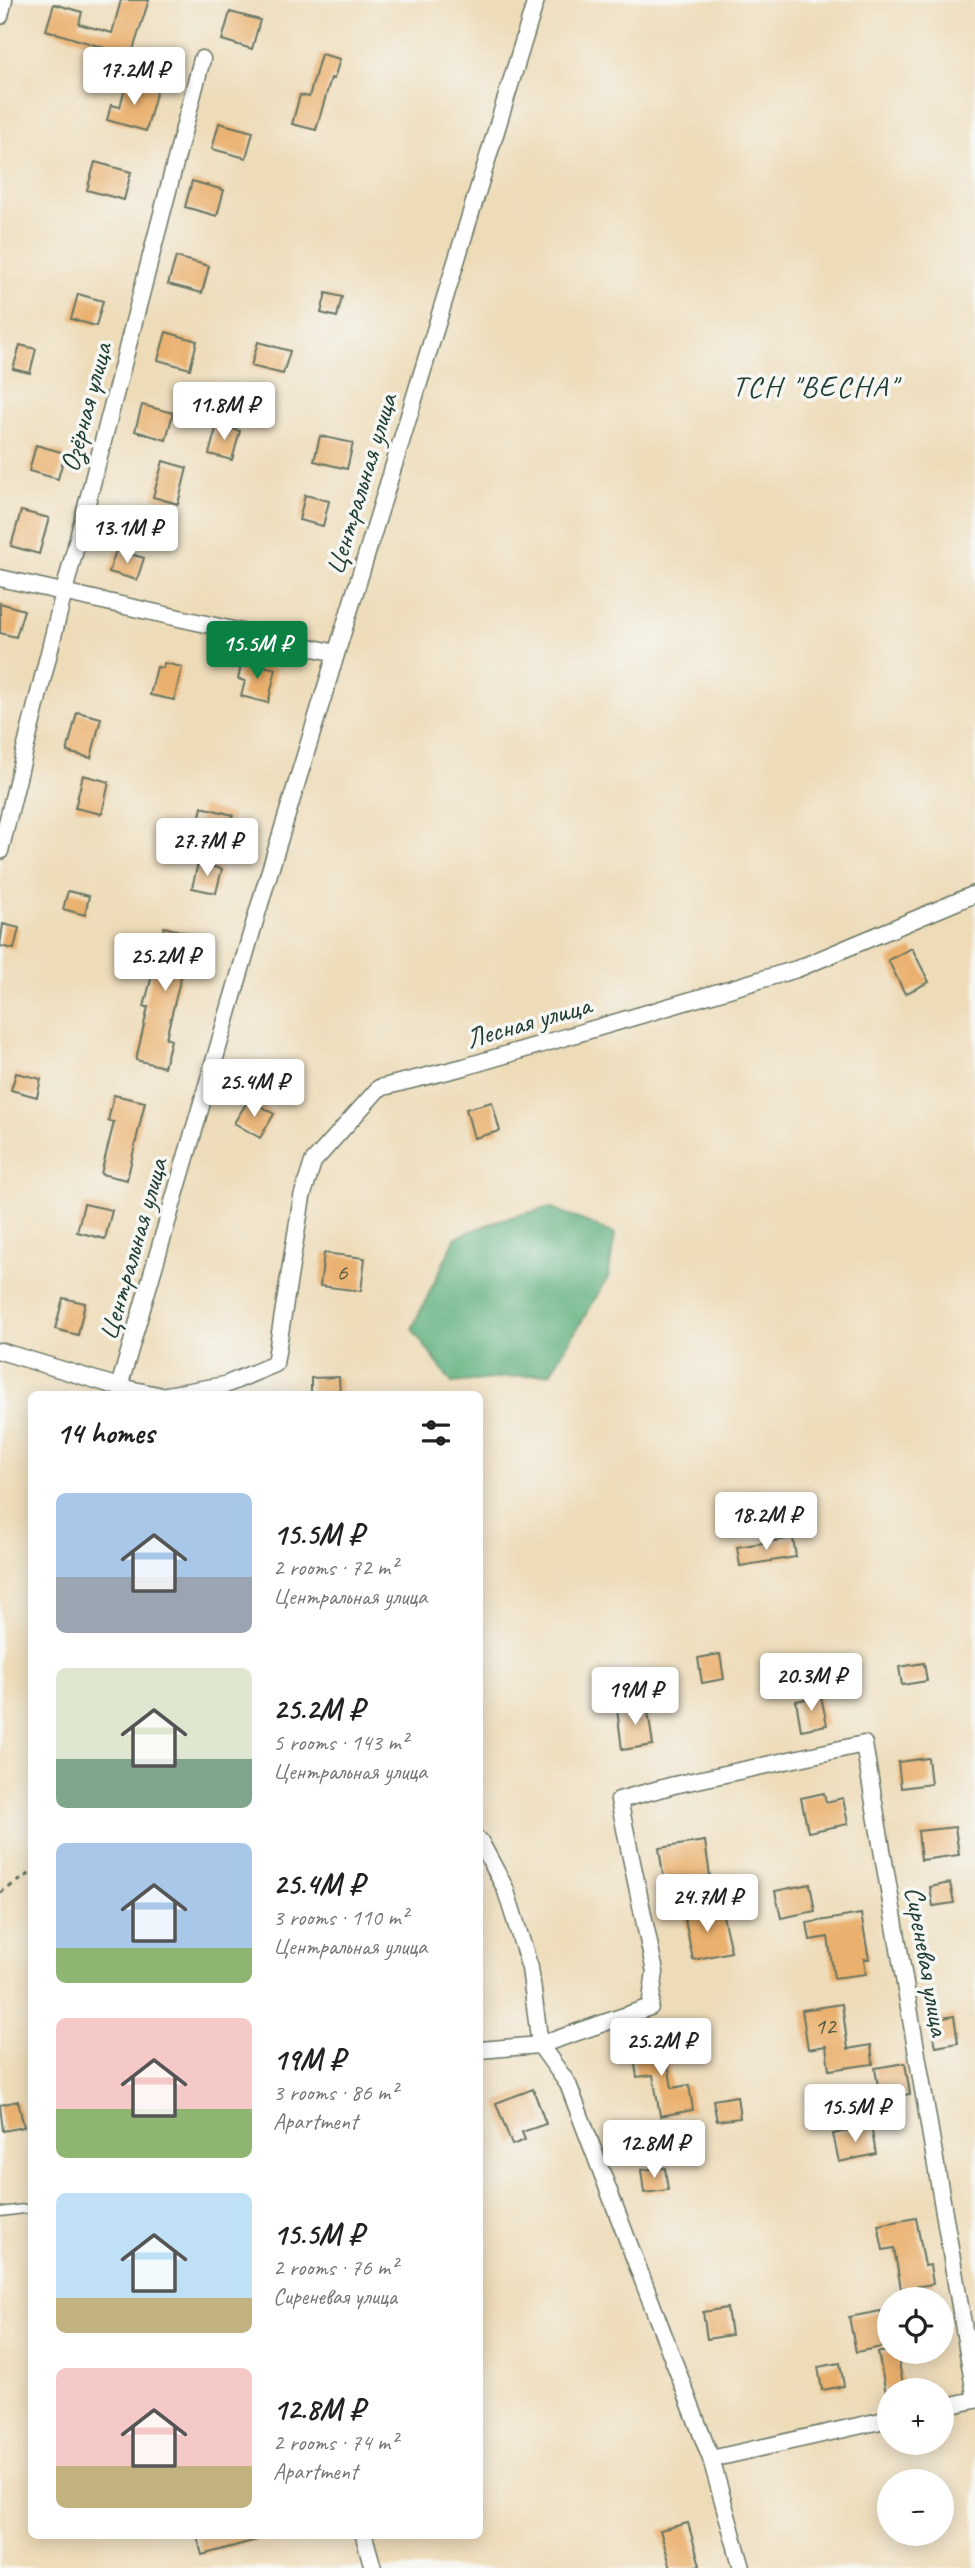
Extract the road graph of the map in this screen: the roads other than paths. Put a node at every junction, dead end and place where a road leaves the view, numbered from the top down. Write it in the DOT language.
graph roads {
  1 [pos="4,0"];
  2 [pos="536,0"];
  3 [pos="0,16"];
  4 [pos="202,59"];
  5 [pos="0,578"];
  6 [pos="64,592"];
  7 [pos="336,653"];
  8 [pos="0,850"];
  9 [pos="975,894"];
  10 [pos="0,1351"];
  11 [pos="120,1387"];
  12 [pos="139,1391"];
  13 [pos="190,1391"];
  14 [pos="483,1847"];
  15 [pos="540,2045"];
  16 [pos="483,2050"];
  17 [pos="28,2208"];
  18 [pos="0,2213"];
  19 [pos="975,2394"];
  20 [pos="975,2400"];
  21 [pos="954,2404"];
  22 [pos="877,2422"];
  23 [pos="711,2459"];
  24 [pos="365,2539"];
  25 [pos="373,2568"];
  26 [pos="742,2568"];
  1 -- 3 [label="street"];
  2 -- 7 [label="street, Центральная улица"];
  4 -- 6 [label="street, Озёрная улица"];
  5 -- 6 [label="street"];
  6 -- 7 [label="street"];
  6 -- 8 [label="street, Озёрная улица"];
  7 -- 11 [label="street, Центральная улица"];
  9 -- 13 [label="street, Лесная улица"];
  10 -- 11 [label="street"];
  11 -- 12 [label="street"];
  14 -- 15 [label="street"];
  15 -- 16 [label="street"];
  15 -- 19 [label="street, Сиреневая улица"];
  15 -- 23 [label="street"];
  17 -- 18 [label="lane"];
  20 -- 21 [label="street"];
  22 -- 23 [label="street"];
  23 -- 26 [label="street"];
  24 -- 25 [label="street"];
}
